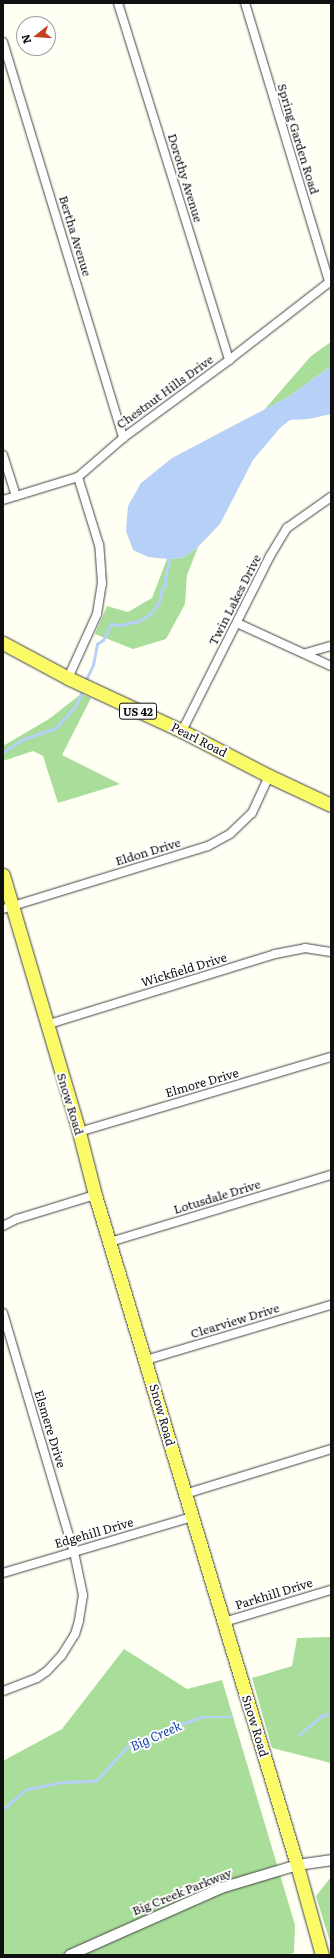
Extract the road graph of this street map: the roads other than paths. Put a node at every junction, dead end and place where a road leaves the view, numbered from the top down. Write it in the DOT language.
graph roads {
  1 [pos="118,3"];
  2 [pos="245,3"];
  3 [pos="3,42"];
  4 [pos="330,281"];
  5 [pos="228,360"];
  6 [pos="123,438"];
  7 [pos="3,455"];
  8 [pos="78,477"];
  9 [pos="16,496"];
  10 [pos="331,497"];
  11 [pos="3,500"];
  12 [pos="237,623"];
  13 [pos="3,643"];
  14 [pos="331,646"];
  15 [pos="306,653"];
  16 [pos="331,666"];
  17 [pos="68,678"];
  18 [pos="182,731"];
  19 [pos="269,776"];
  20 [pos="331,805"];
  21 [pos="3,875"];
  22 [pos="8,908"];
  23 [pos="331,952"];
  24 [pos="46,1024"];
  25 [pos="331,1058"];
  26 [pos="79,1132"];
  27 [pos="331,1175"];
  28 [pos="96,1195"];
  29 [pos="3,1226"];
  30 [pos="110,1242"];
  31 [pos="331,1305"];
  32 [pos="3,1313"];
  33 [pos="146,1360"];
  34 [pos="331,1449"];
  35 [pos="185,1494"];
  36 [pos="192,1517"];
  37 [pos="74,1552"];
  38 [pos="3,1573"];
  39 [pos="331,1590"];
  40 [pos="224,1622"];
  41 [pos="3,1691"];
  42 [pos="331,1860"];
  43 [pos="297,1865"];
  44 [pos="331,1954"];
  45 [pos="70,1955"];
  46 [pos="322,1955"];
  47 [pos="328,1955"];
  1 -- 5 [label="street, Dorothy Avenue"];
  2 -- 4 [label="street, Spring Garden Road"];
  3 -- 6 [label="street, Bertha Avenue"];
  4 -- 5 [label="street, Chestnut Hills Drive"];
  5 -- 6 [label="street, Chestnut Hills Drive"];
  6 -- 8 [label="street, Chestnut Hills Drive"];
  7 -- 9 [label="street"];
  8 -- 9 [label="street, Chestnut Hills Drive"];
  8 -- 17 [label="street"];
  9 -- 11 [label="street, Chestnut Hills Drive"];
  10 -- 12 [label="street, Twin Lakes Drive"];
  12 -- 15 [label="street"];
  12 -- 18 [label="street, Twin Lakes Drive"];
  13 -- 17 [label="main road, Pearl Road / US 42"];
  14 -- 15 [label="street"];
  15 -- 16 [label="street"];
  17 -- 18 [label="main road, Pearl Road / US 42"];
  18 -- 19 [label="main road, Pearl Road / US 42"];
  19 -- 20 [label="main road, Pearl Road / US 42"];
  19 -- 22 [label="street, Eldon Drive"];
  21 -- 22 [label="main road, Snow Road"];
  22 -- 24 [label="main road, Snow Road"];
  23 -- 24 [label="street, Wickfield Drive"];
  24 -- 26 [label="main road, Snow Road"];
  25 -- 26 [label="street, Elmore Drive"];
  26 -- 28 [label="main road, Snow Road"];
  27 -- 30 [label="street, Lotusdale Drive"];
  28 -- 29 [label="street"];
  28 -- 30 [label="main road, Snow Road"];
  30 -- 33 [label="main road, Snow Road"];
  31 -- 33 [label="street, Clearview Drive"];
  32 -- 37 [label="street, Elsmere Drive"];
  33 -- 35 [label="main road, Snow Road"];
  34 -- 35 [label="street"];
  35 -- 36 [label="main road, Snow Road"];
  36 -- 37 [label="street, Edgehill Drive"];
  36 -- 40 [label="main road, Snow Road"];
  37 -- 38 [label="street, Edgehill Drive"];
  37 -- 41 [label="street, Elsmere Drive"];
  39 -- 40 [label="street, Parkhill Drive"];
  40 -- 43 [label="main road, Snow Road"];
  42 -- 43 [label="street, Big Creek Parkway"];
  43 -- 45 [label="street, Big Creek Parkway"];
  43 -- 46 [label="main road, Snow Road"];
  44 -- 47 [label="street"];
}
